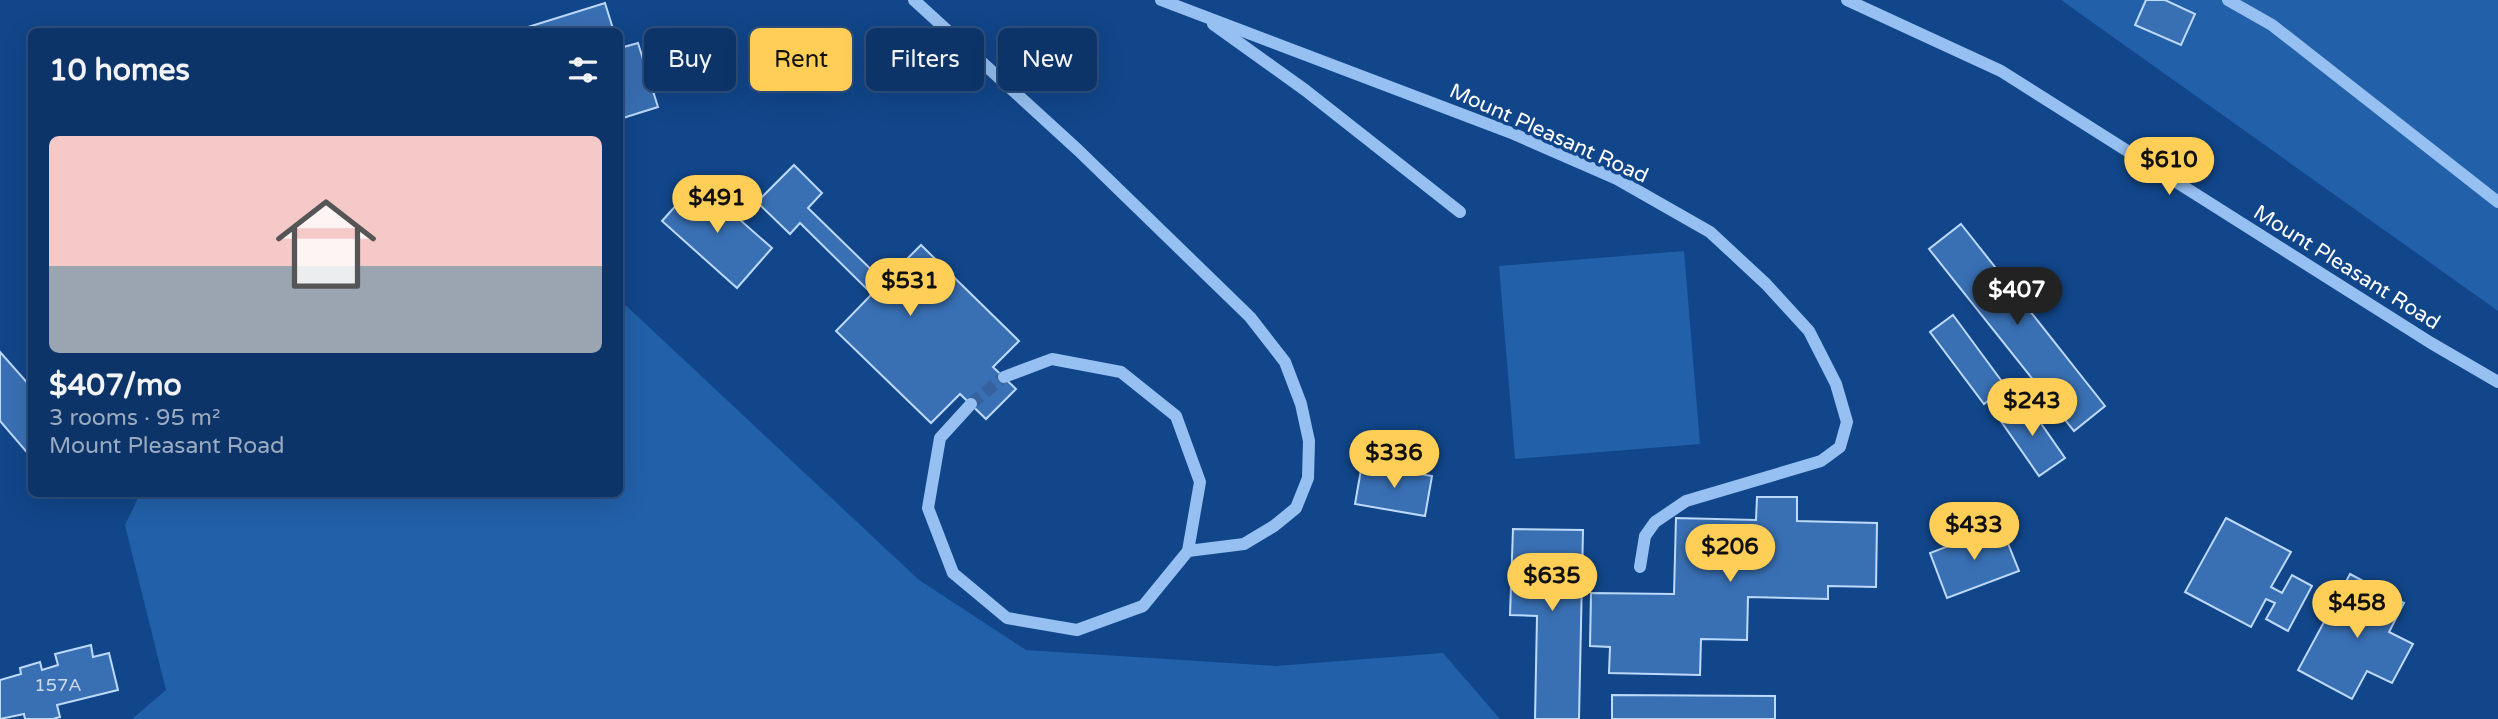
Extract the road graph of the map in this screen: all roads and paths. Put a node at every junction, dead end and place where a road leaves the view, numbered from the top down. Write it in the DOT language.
graph roads {
  1 [pos="914,0"];
  2 [pos="1161,0"];
  3 [pos="1847,0"];
  4 [pos="2228,0"];
  5 [pos="1198,13"];
  6 [pos="2498,202"];
  7 [pos="1460,212"];
  8 [pos="1004,377"];
  9 [pos="2498,382"];
  10 [pos="971,404"];
  11 [pos="1188,551"];
  12 [pos="1640,568"];
  1 -- 11 [label="street"];
  2 -- 5 [label="street, Mount Pleasant Road"];
  3 -- 9 [label="street, Mount Pleasant Road"];
  4 -- 6 [label="street"];
  5 -- 7 [label="street"];
  5 -- 12 [label="street, Mount Pleasant Road"];
  8 -- 11 [label="street"];
  10 -- 11 [label="street"];
}
